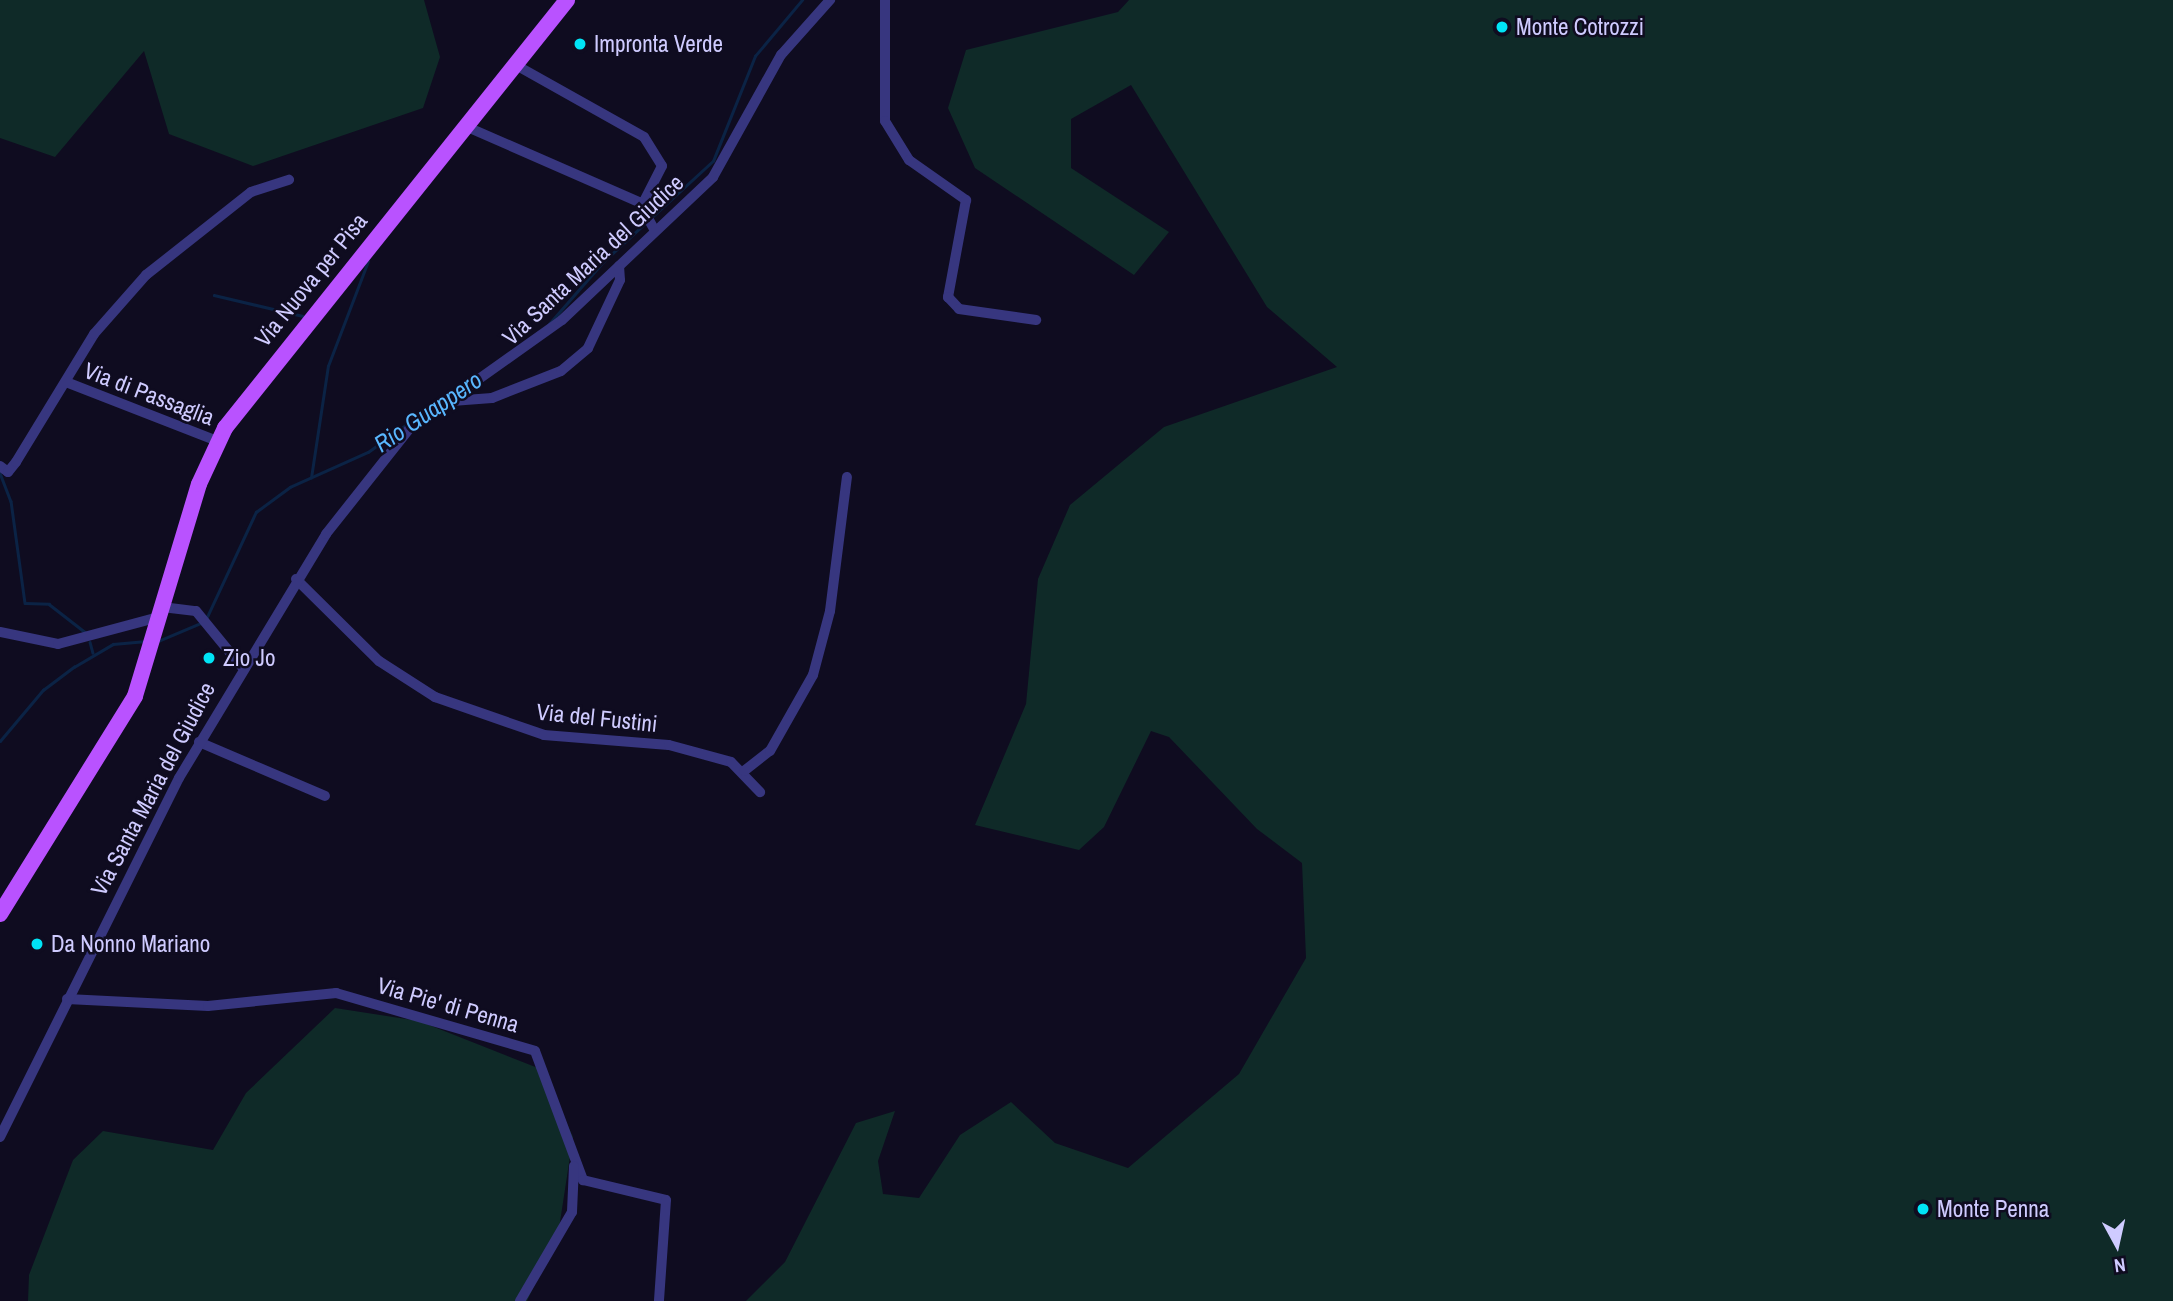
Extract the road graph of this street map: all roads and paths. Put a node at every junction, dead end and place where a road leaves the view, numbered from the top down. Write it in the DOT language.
graph roads {
  1 [pos="566,0"];
  2 [pos="830,0"];
  3 [pos="886,0"];
  4 [pos="514,64"];
  5 [pos="465,126"];
  6 [pos="289,180"];
  7 [pos="642,205"];
  8 [pos="653,229"];
  9 [pos="619,266"];
  10 [pos="1037,320"];
  11 [pos="66,382"];
  12 [pos="452,401"];
  13 [pos="217,441"];
  14 [pos="0,466"];
  15 [pos="847,477"];
  16 [pos="296,579"];
  17 [pos="159,617"];
  18 [pos="0,632"];
  19 [pos="241,666"];
  20 [pos="198,742"];
  21 [pos="744,771"];
  22 [pos="760,792"];
  23 [pos="325,796"];
  24 [pos="0,914"];
  25 [pos="67,999"];
  26 [pos="0,1137"];
  27 [pos="574,1163"];
  28 [pos="520,1301"];
  29 [pos="659,1301"];
  1 -- 4 [label="main road, Via Nuova per Pisa"];
  2 -- 8 [label="street, Via Santa Maria del Giudice"];
  3 -- 10 [label="street"];
  4 -- 5 [label="main road, Via Nuova per Pisa"];
  4 -- 7 [label="street"];
  5 -- 7 [label="street"];
  5 -- 13 [label="main road, Via Nuova per Pisa"];
  6 -- 11 [label="street"];
  7 -- 8 [label="street"];
  8 -- 9 [label="street, Via Santa Maria del Giudice"];
  9 -- 12 [label="street, Via Santa Maria del Giudice"];
  9 -- 12 [label="street"];
  11 -- 13 [label="street, Via di Passaglia"];
  11 -- 14 [label="street"];
  12 -- 16 [label="street, Via Santa Maria del Giudice"];
  13 -- 17 [label="main road, Via Nuova per Pisa"];
  15 -- 21 [label="street"];
  16 -- 19 [label="street, Via Santa Maria del Giudice"];
  16 -- 21 [label="street, Via del Fustini"];
  17 -- 18 [label="street"];
  17 -- 19 [label="street"];
  17 -- 24 [label="main road, Via Nuova per Pisa"];
  19 -- 20 [label="street, Via Santa Maria del Giudice"];
  20 -- 23 [label="street"];
  20 -- 25 [label="street, Via Santa Maria del Giudice"];
  21 -- 22 [label="street"];
  25 -- 26 [label="street, Via Santa Maria del Giudice"];
  25 -- 27 [label="street, Via Pie' di Penna"];
  27 -- 28 [label="street"];
  27 -- 29 [label="street"];
}
